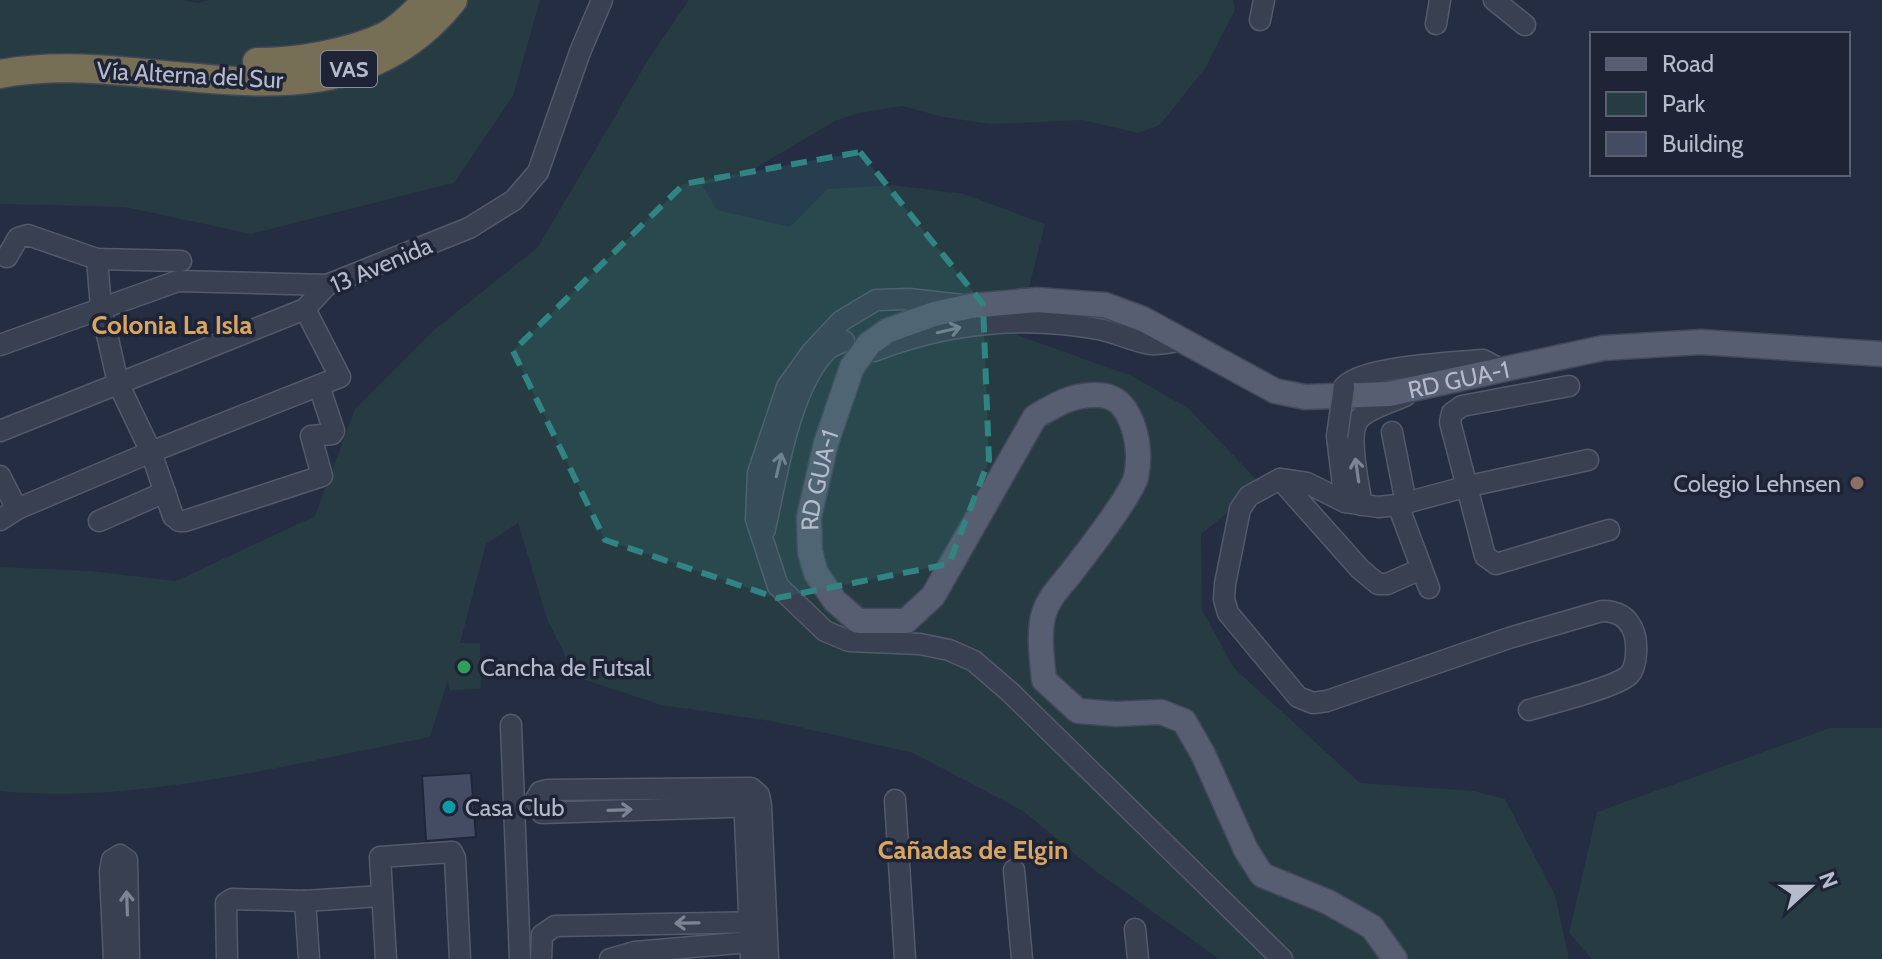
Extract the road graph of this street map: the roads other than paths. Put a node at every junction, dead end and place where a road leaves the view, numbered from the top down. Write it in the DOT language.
graph roads {
  1 [pos="428,0"];
  2 [pos="453,0"];
  3 [pos="602,0"];
  4 [pos="1440,0"];
  5 [pos="1494,0"];
  6 [pos="1436,24"];
  7 [pos="1525,25"];
  8 [pos="0,56"];
  9 [pos="62,59"];
  10 [pos="223,72"];
  11 [pos="0,74"];
  12 [pos="7,257"];
  13 [pos="97,259"];
  14 [pos="181,261"];
  15 [pos="327,285"];
  16 [pos="971,306"];
  17 [pos="101,308"];
  18 [pos="305,309"];
  19 [pos="854,313"];
  20 [pos="1182,340"];
  21 [pos="844,341"];
  22 [pos="878,343"];
  23 [pos="0,345"];
  24 [pos="1882,354"];
  25 [pos="1500,369"];
  26 [pos="118,383"];
  27 [pos="319,386"];
  28 [pos="1427,386"];
  29 [pos="1569,386"];
  30 [pos="0,431"];
  31 [pos="1392,432"];
  32 [pos="151,452"];
  33 [pos="1588,460"];
  34 [pos="0,476"];
  35 [pos="1280,479"];
  36 [pos="1465,487"];
  37 [pos="165,492"];
  38 [pos="1353,503"];
  39 [pos="1402,504"];
  40 [pos="9,515"];
  41 [pos="99,521"];
  42 [pos="1609,530"];
  43 [pos="762,541"];
  44 [pos="1529,710"];
  45 [pos="511,725"];
  46 [pos="750,800"];
  47 [pos="895,800"];
  48 [pos="1014,870"];
  49 [pos="381,896"];
  50 [pos="305,901"];
  51 [pos="1135,929"];
  52 [pos="759,941"];
  53 [pos="114,959"];
  54 [pos="129,959"];
  55 [pos="227,959"];
  56 [pos="309,959"];
  57 [pos="386,959"];
  58 [pos="460,959"];
  59 [pos="520,959"];
  60 [pos="541,959"];
  61 [pos="610,959"];
  62 [pos="905,959"];
  63 [pos="1022,959"];
  64 [pos="1138,959"];
  65 [pos="1282,959"];
  66 [pos="1395,959"];
  1 -- 10 [label="highway, Vía Alterna del Sur / VAS"];
  2 -- 10 [label="highway, Vía Alterna del Sur / VAS"];
  3 -- 15 [label="street, 13 Avenida"];
  4 -- 6 [label="street"];
  5 -- 7 [label="street"];
  8 -- 9 [label="highway, Vía Alterna del Sur / VAS"];
  9 -- 10 [label="highway, Vía Alterna del Sur / VAS"];
  9 -- 11 [label="highway, Vía Alterna del Sur / VAS"];
  12 -- 13 [label="street"];
  13 -- 14 [label="street"];
  13 -- 17 [label="street"];
  15 -- 17 [label="street"];
  15 -- 18 [label="street, 13 Avenida"];
  16 -- 19 [label="street"];
  16 -- 20 [label="main road, RD GUA-1"];
  16 -- 22 [label="main road, RD GUA-1"];
  17 -- 23 [label="street"];
  17 -- 26 [label="street"];
  18 -- 26 [label="street, 13 Avenida"];
  18 -- 27 [label="street"];
  19 -- 22 [label="street"];
  19 -- 43 [label="street"];
  22 -- 20 [label="street, one-way"];
  20 -- 28 [label="main road, RD GUA-1"];
  43 -- 21 [label="street, one-way"];
  22 -- 66 [label="main road, RD GUA-1"];
  24 -- 25 [label="main road, RD GUA-1"];
  25 -- 28 [label="main road, RD GUA-1"];
  25 -- 38 [label="street, bridge"];
  26 -- 30 [label="street, 13 Avenida"];
  26 -- 32 [label="street"];
  27 -- 32 [label="street"];
  27 -- 37 [label="street"];
  38 -- 28 [label="street, one-way"];
  29 -- 36 [label="street"];
  31 -- 39 [label="street"];
  32 -- 37 [label="street"];
  32 -- 40 [label="street"];
  33 -- 36 [label="street"];
  34 -- 40 [label="street"];
  35 -- 38 [label="street"];
  35 -- 39 [label="street"];
  35 -- 44 [label="street"];
  36 -- 39 [label="street"];
  36 -- 42 [label="street"];
  37 -- 41 [label="street"];
  38 -- 39 [label="street"];
  43 -- 65 [label="street"];
  45 -- 59 [label="street"];
  46 -- 46 [label="street, one-way"];
  46 -- 52 [label="street"];
  47 -- 62 [label="street"];
  48 -- 63 [label="street"];
  49 -- 50 [label="street"];
  49 -- 57 [label="street"];
  49 -- 58 [label="street"];
  50 -- 55 [label="street"];
  50 -- 56 [label="street"];
  51 -- 64 [label="street"];
  52 -- 60 [label="street, one-way"];
  52 -- 61 [label="street"];
  54 -- 53 [label="street, one-way"];
}
